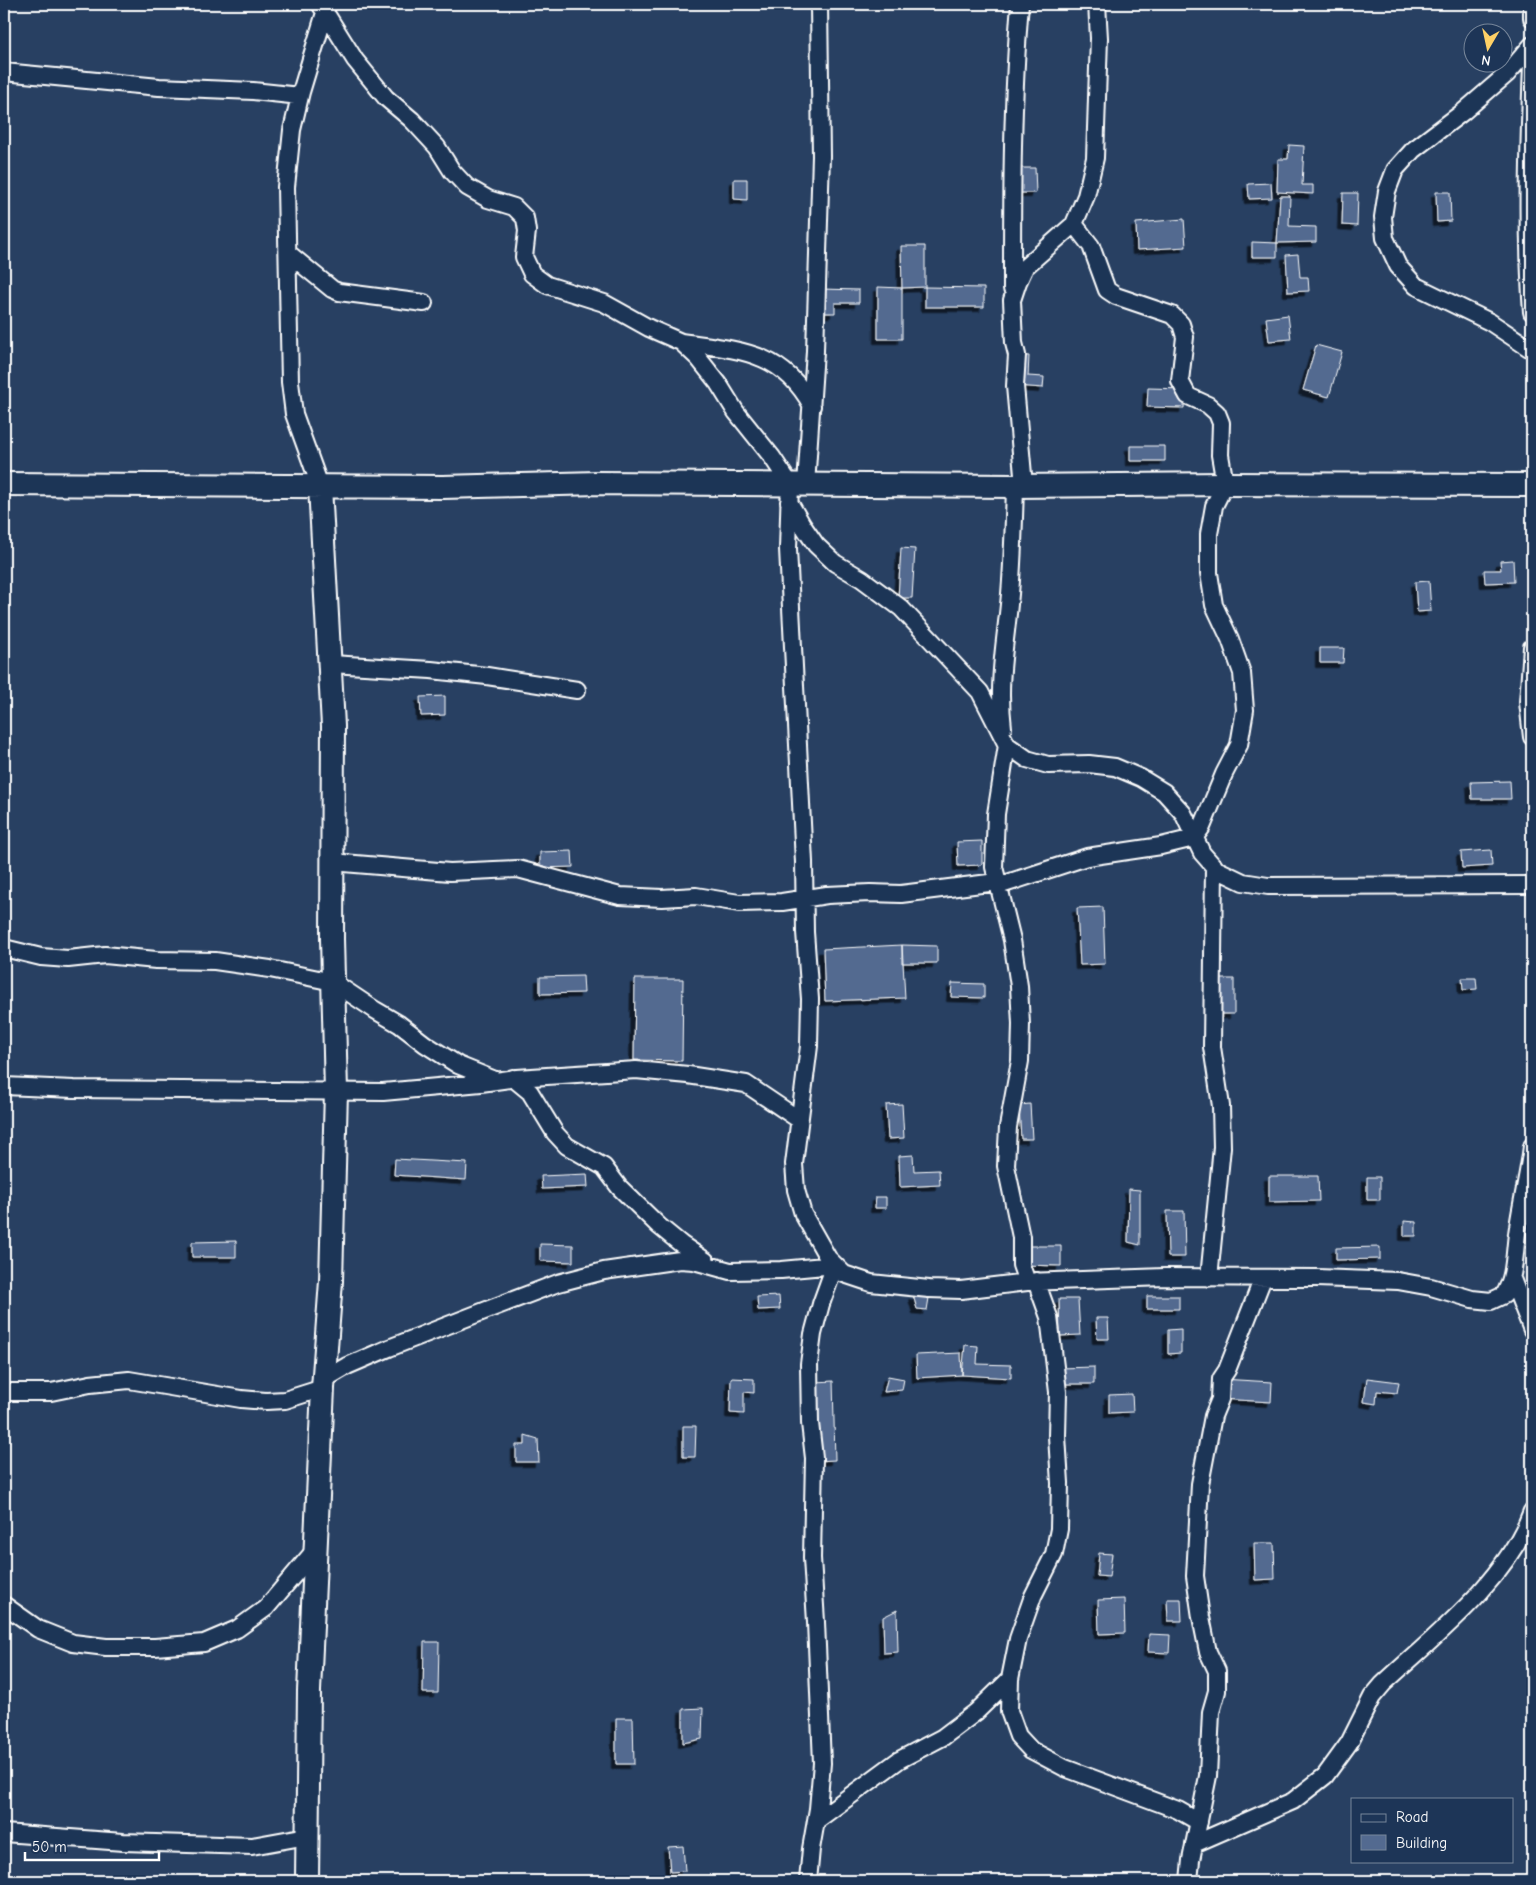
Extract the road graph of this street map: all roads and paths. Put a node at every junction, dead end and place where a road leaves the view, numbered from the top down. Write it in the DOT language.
graph roads {
  1 [pos="819,4"];
  2 [pos="1020,4"];
  3 [pos="1097,4"];
  4 [pos="1532,4"];
  5 [pos="324,7"];
  6 [pos="1532,18"];
  7 [pos="1532,45"];
  8 [pos="1532,64"];
  9 [pos="4,72"];
  10 [pos="300,96"];
  11 [pos="1074,224"];
  12 [pos="288,254"];
  13 [pos="1012,300"];
  14 [pos="424,303"];
  15 [pos="1532,312"];
  16 [pos="681,342"];
  17 [pos="1532,350"];
  18 [pos="812,406"];
  19 [pos="4,484"];
  20 [pos="1225,484"];
  21 [pos="1532,485"];
  22 [pos="320,486"];
  23 [pos="1020,486"];
  24 [pos="795,490"];
  25 [pos="1532,646"];
  26 [pos="331,664"];
  27 [pos="577,690"];
  28 [pos="1532,737"];
  29 [pos="1006,741"];
  30 [pos="1194,838"];
  31 [pos="332,862"];
  32 [pos="1214,866"];
  33 [pos="997,884"];
  34 [pos="1532,885"];
  35 [pos="805,900"];
  36 [pos="4,948"];
  37 [pos="333,982"];
  38 [pos="505,1079"];
  39 [pos="4,1086"];
  40 [pos="336,1091"];
  41 [pos="798,1119"];
  42 [pos="1532,1146"];
  43 [pos="835,1265"];
  44 [pos="714,1267"];
  45 [pos="1209,1278"];
  46 [pos="1263,1278"];
  47 [pos="1512,1279"];
  48 [pos="1032,1281"];
  49 [pos="1532,1330"];
  50 [pos="323,1384"];
  51 [pos="4,1392"];
  52 [pos="1532,1511"];
  53 [pos="315,1550"];
  54 [pos="4,1605"];
  55 [pos="1010,1679"];
  56 [pos="816,1821"];
  57 [pos="1199,1822"];
  58 [pos="4,1833"];
  59 [pos="308,1836"];
  60 [pos="1194,1844"];
  61 [pos="307,1881"];
  62 [pos="808,1881"];
  63 [pos="1189,1881"];
  1 -- 18 [label="street"];
  2 -- 13 [label="street"];
  3 -- 11 [label="street"];
  4 -- 6 [label="street"];
  5 -- 10 [label="street"];
  5 -- 16 [label="street"];
  7 -- 17 [label="street"];
  8 -- 15 [label="street"];
  9 -- 10 [label="street"];
  10 -- 12 [label="street"];
  11 -- 13 [label="street"];
  11 -- 20 [label="street"];
  12 -- 14 [label="street"];
  12 -- 22 [label="street"];
  13 -- 23 [label="street"];
  16 -- 18 [label="street"];
  16 -- 24 [label="street"];
  18 -- 24 [label="street"];
  19 -- 22 [label="street"];
  20 -- 21 [label="street"];
  20 -- 23 [label="street"];
  20 -- 30 [label="street"];
  22 -- 24 [label="street"];
  22 -- 26 [label="street"];
  23 -- 24 [label="street"];
  23 -- 29 [label="street"];
  24 -- 29 [label="street"];
  24 -- 35 [label="street"];
  25 -- 28 [label="street"];
  26 -- 27 [label="street"];
  26 -- 31 [label="street"];
  29 -- 30 [label="street"];
  29 -- 33 [label="street"];
  30 -- 32 [label="street"];
  30 -- 33 [label="street"];
  31 -- 35 [label="street"];
  31 -- 37 [label="street"];
  32 -- 34 [label="street"];
  32 -- 45 [label="street"];
  33 -- 35 [label="street"];
  33 -- 48 [label="street"];
  35 -- 41 [label="street"];
  36 -- 37 [label="street"];
  37 -- 38 [label="street"];
  37 -- 40 [label="street"];
  38 -- 40 [label="street"];
  38 -- 41 [label="street"];
  38 -- 44 [label="street"];
  39 -- 40 [label="street"];
  40 -- 50 [label="street"];
  41 -- 43 [label="street"];
  42 -- 47 [label="street"];
  43 -- 44 [label="street"];
  43 -- 48 [label="street"];
  43 -- 56 [label="street"];
  44 -- 50 [label="street"];
  45 -- 46 [label="street"];
  45 -- 48 [label="street"];
  46 -- 47 [label="street"];
  46 -- 57 [label="street"];
  47 -- 49 [label="street"];
  48 -- 55 [label="street"];
  50 -- 51 [label="street"];
  50 -- 53 [label="street"];
  52 -- 60 [label="street"];
  53 -- 54 [label="street"];
  53 -- 59 [label="street"];
  55 -- 56 [label="street"];
  55 -- 57 [label="street"];
  56 -- 62 [label="street"];
  57 -- 60 [label="street"];
  58 -- 59 [label="street"];
  59 -- 61 [label="street"];
  60 -- 63 [label="street"];
}
